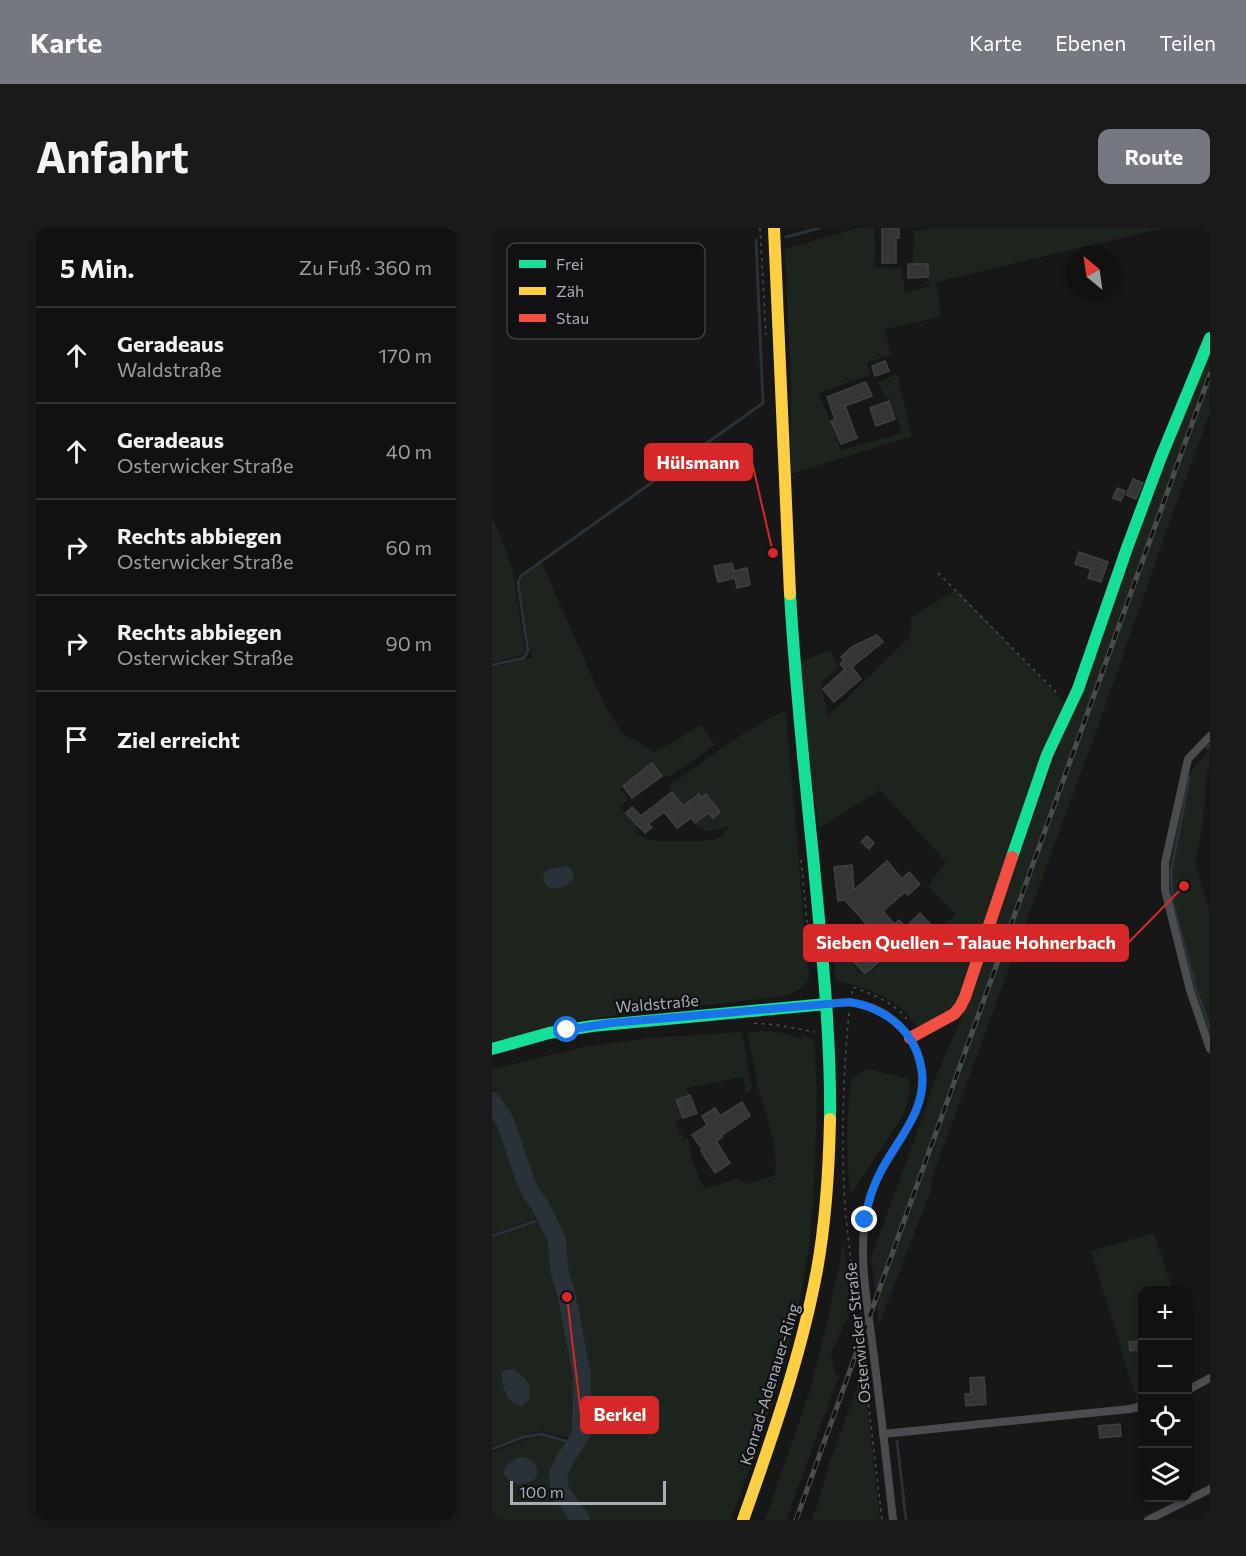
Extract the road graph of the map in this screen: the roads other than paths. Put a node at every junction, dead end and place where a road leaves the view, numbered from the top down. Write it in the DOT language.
graph roads {
  1 [pos="774,228"];
  2 [pos="1210,338"];
  3 [pos="1210,736"];
  4 [pos="827,1004"];
  5 [pos="910,1038"];
  6 [pos="492,1049"];
  7 [pos="1210,1049"];
  8 [pos="1210,1378"];
  9 [pos="1192,1388"];
  10 [pos="1138,1407"];
  11 [pos="883,1434"];
  12 [pos="1210,1489"];
  13 [pos="743,1520"];
  14 [pos="893,1520"];
  15 [pos="1148,1520"];
  1 -- 4 [label="main road, Konrad-Adenauer-Ring"];
  2 -- 5 [label="main road"];
  3 -- 7 [label="street"];
  4 -- 5 [label="street, Osterwicker Straße"];
  4 -- 6 [label="main road, Waldstraße"];
  4 -- 13 [label="main road, Konrad-Adenauer-Ring"];
  5 -- 11 [label="street, Osterwicker Straße"];
  8 -- 9 [label="street"];
  10 -- 11 [label="street"];
  11 -- 14 [label="street, Osterwicker Straße"];
  12 -- 15 [label="street"];
}
